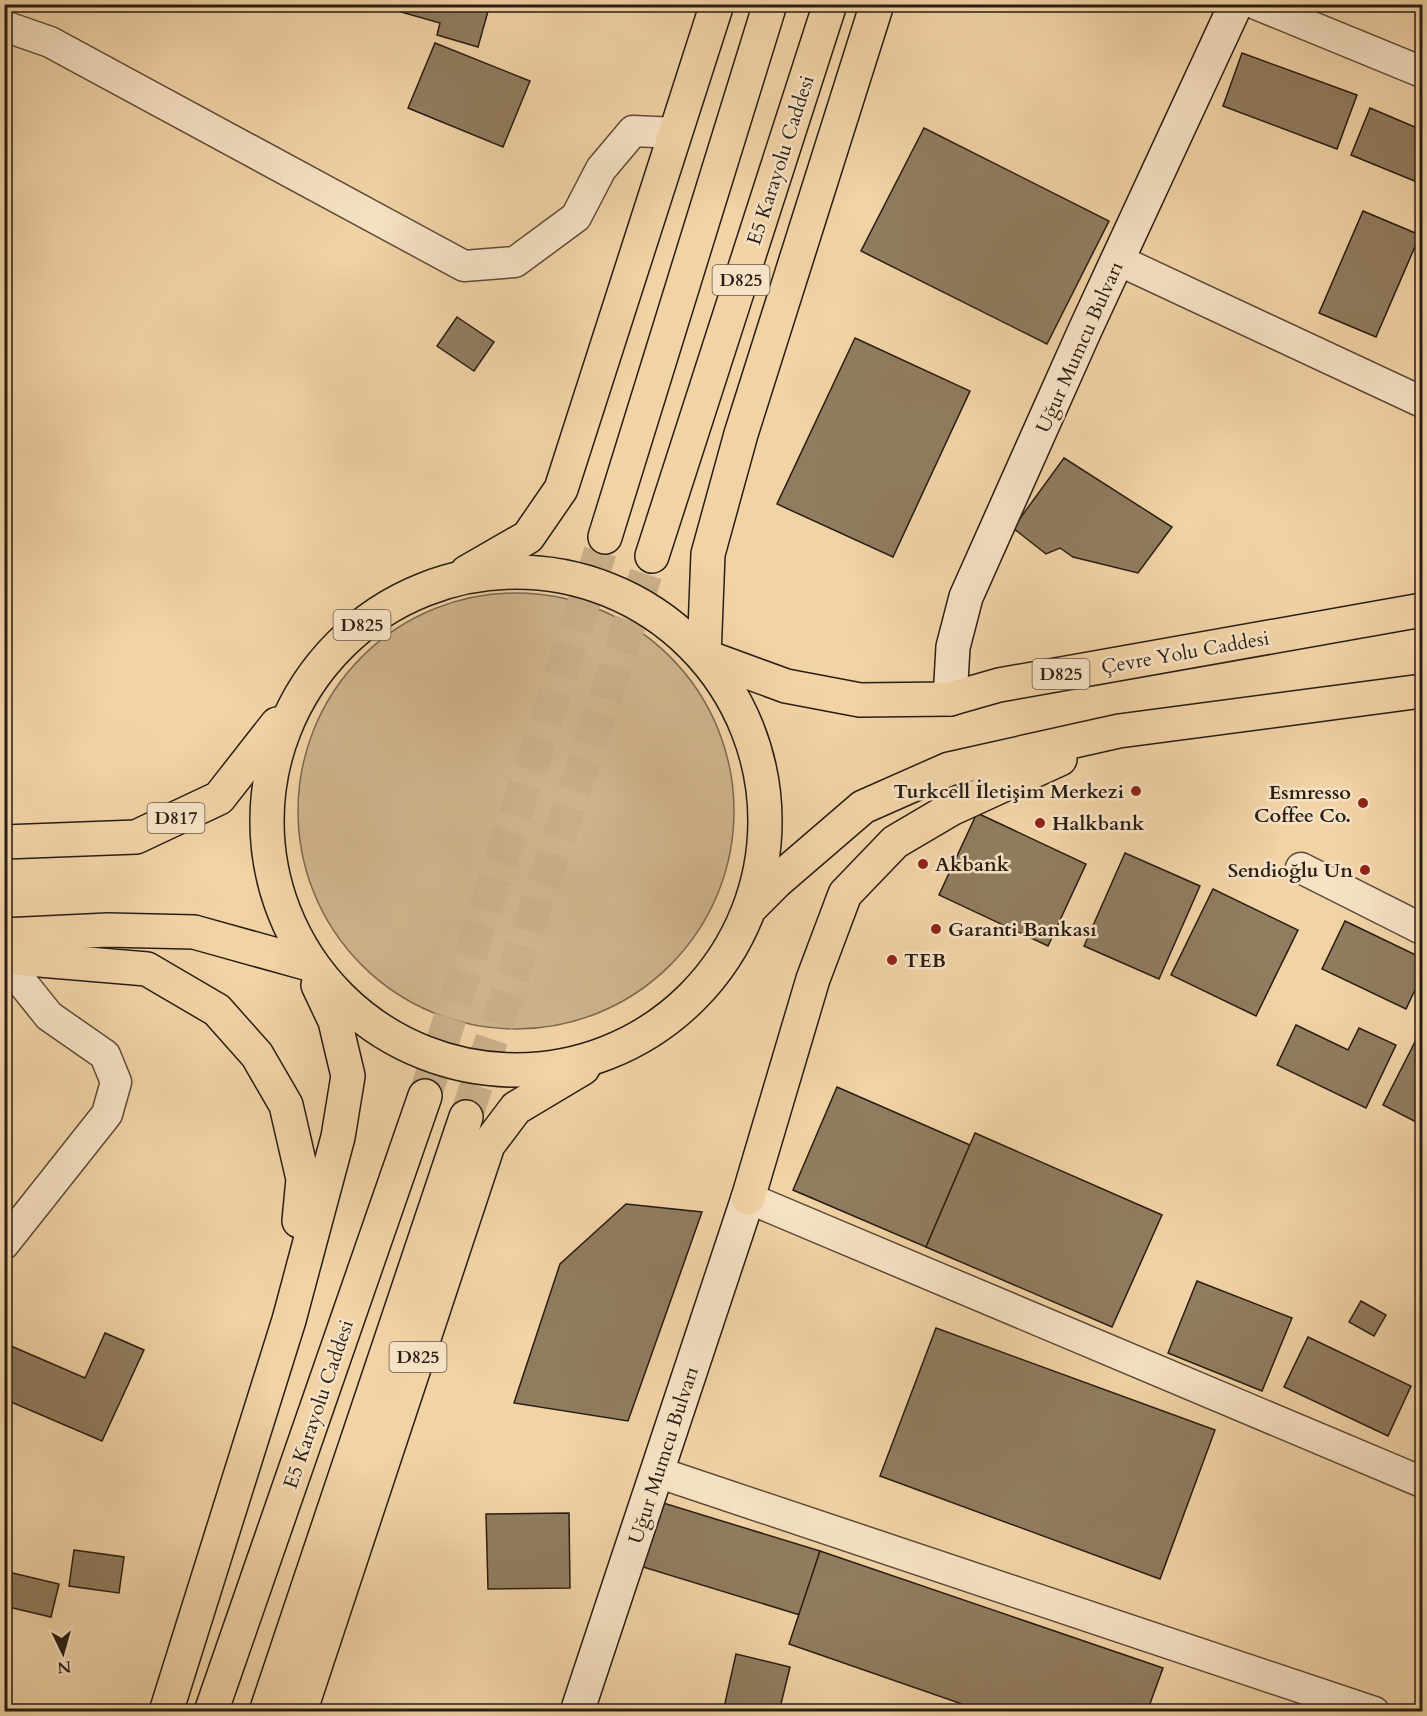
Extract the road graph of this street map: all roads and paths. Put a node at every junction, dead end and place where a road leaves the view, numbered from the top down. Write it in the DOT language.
graph roads {
  1 [pos="717,4"];
  2 [pos="770,4"];
  3 [pos="830,4"];
  4 [pos="877,4"];
  5 [pos="1236,4"];
  6 [pos="1256,4"];
  7 [pos="4,26"];
  8 [pos="1422,72"];
  9 [pos="676,133"];
  10 [pos="1118,260"];
  11 [pos="1422,402"];
  12 [pos="604,537"];
  13 [pos="652,556"];
  14 [pos="453,580"];
  15 [pos="1422,610"];
  16 [pos="704,656"];
  17 [pos="1422,691"];
  18 [pos="299,697"];
  19 [pos="950,699"];
  20 [pos="1119,731"];
  21 [pos="4,842"];
  22 [pos="1301,868"];
  23 [pos="753,905"];
  24 [pos="1422,929"];
  25 [pos="4,934"];
  26 [pos="4,959"];
  27 [pos="309,964"];
  28 [pos="606,1056"];
  29 [pos="425,1096"];
  30 [pos="466,1117"];
  31 [pos="748,1198"];
  32 [pos="4,1244"];
  33 [pos="289,1320"];
  34 [pos="657,1472"];
  35 [pos="1422,1482"];
  36 [pos="166,1712"];
  37 [pos="210,1712"];
  38 [pos="266,1712"];
  39 [pos="300,1712"];
  40 [pos="577,1712"];
  41 [pos="1374,1712"];
  1 -- 9 [label="highway"];
  2 -- 12 [label="highway, D825"];
  3 -- 13 [label="highway, E5 Karayolu Caddesi / D825"];
  4 -- 16 [label="highway"];
  5 -- 10 [label="street, Uğur Mumcu Bulvarı"];
  6 -- 8 [label="street"];
  7 -- 9 [label="street"];
  9 -- 14 [label="highway"];
  10 -- 11 [label="street"];
  10 -- 19 [label="street, Uğur Mumcu Bulvarı"];
  14 -- 16 [label="highway, D825"];
  14 -- 18 [label="highway, D825"];
  15 -- 19 [label="highway, Çevre Yolu Caddesi / D825"];
  16 -- 19 [label="highway, Çevre Yolu Caddesi / D825"];
  16 -- 23 [label="highway"];
  17 -- 20 [label="highway, D825"];
  18 -- 21 [label="highway, D817"];
  18 -- 27 [label="highway, D825"];
  20 -- 23 [label="highway, D825"];
  20 -- 31 [label="highway"];
  22 -- 24 [label="street"];
  23 -- 28 [label="highway, D825"];
  25 -- 27 [label="highway"];
  26 -- 32 [label="street"];
  26 -- 33 [label="highway"];
  27 -- 28 [label="highway"];
  27 -- 33 [label="highway, D825"];
  28 -- 39 [label="highway, D825"];
  29 -- 37 [label="highway, E5 Karayolu Caddesi"];
  30 -- 38 [label="highway"];
  31 -- 34 [label="street, Uğur Mumcu Bulvarı"];
  31 -- 35 [label="street"];
  33 -- 36 [label="highway, D825"];
  34 -- 40 [label="street, Uğur Mumcu Bulvarı"];
  34 -- 41 [label="street"];
}
